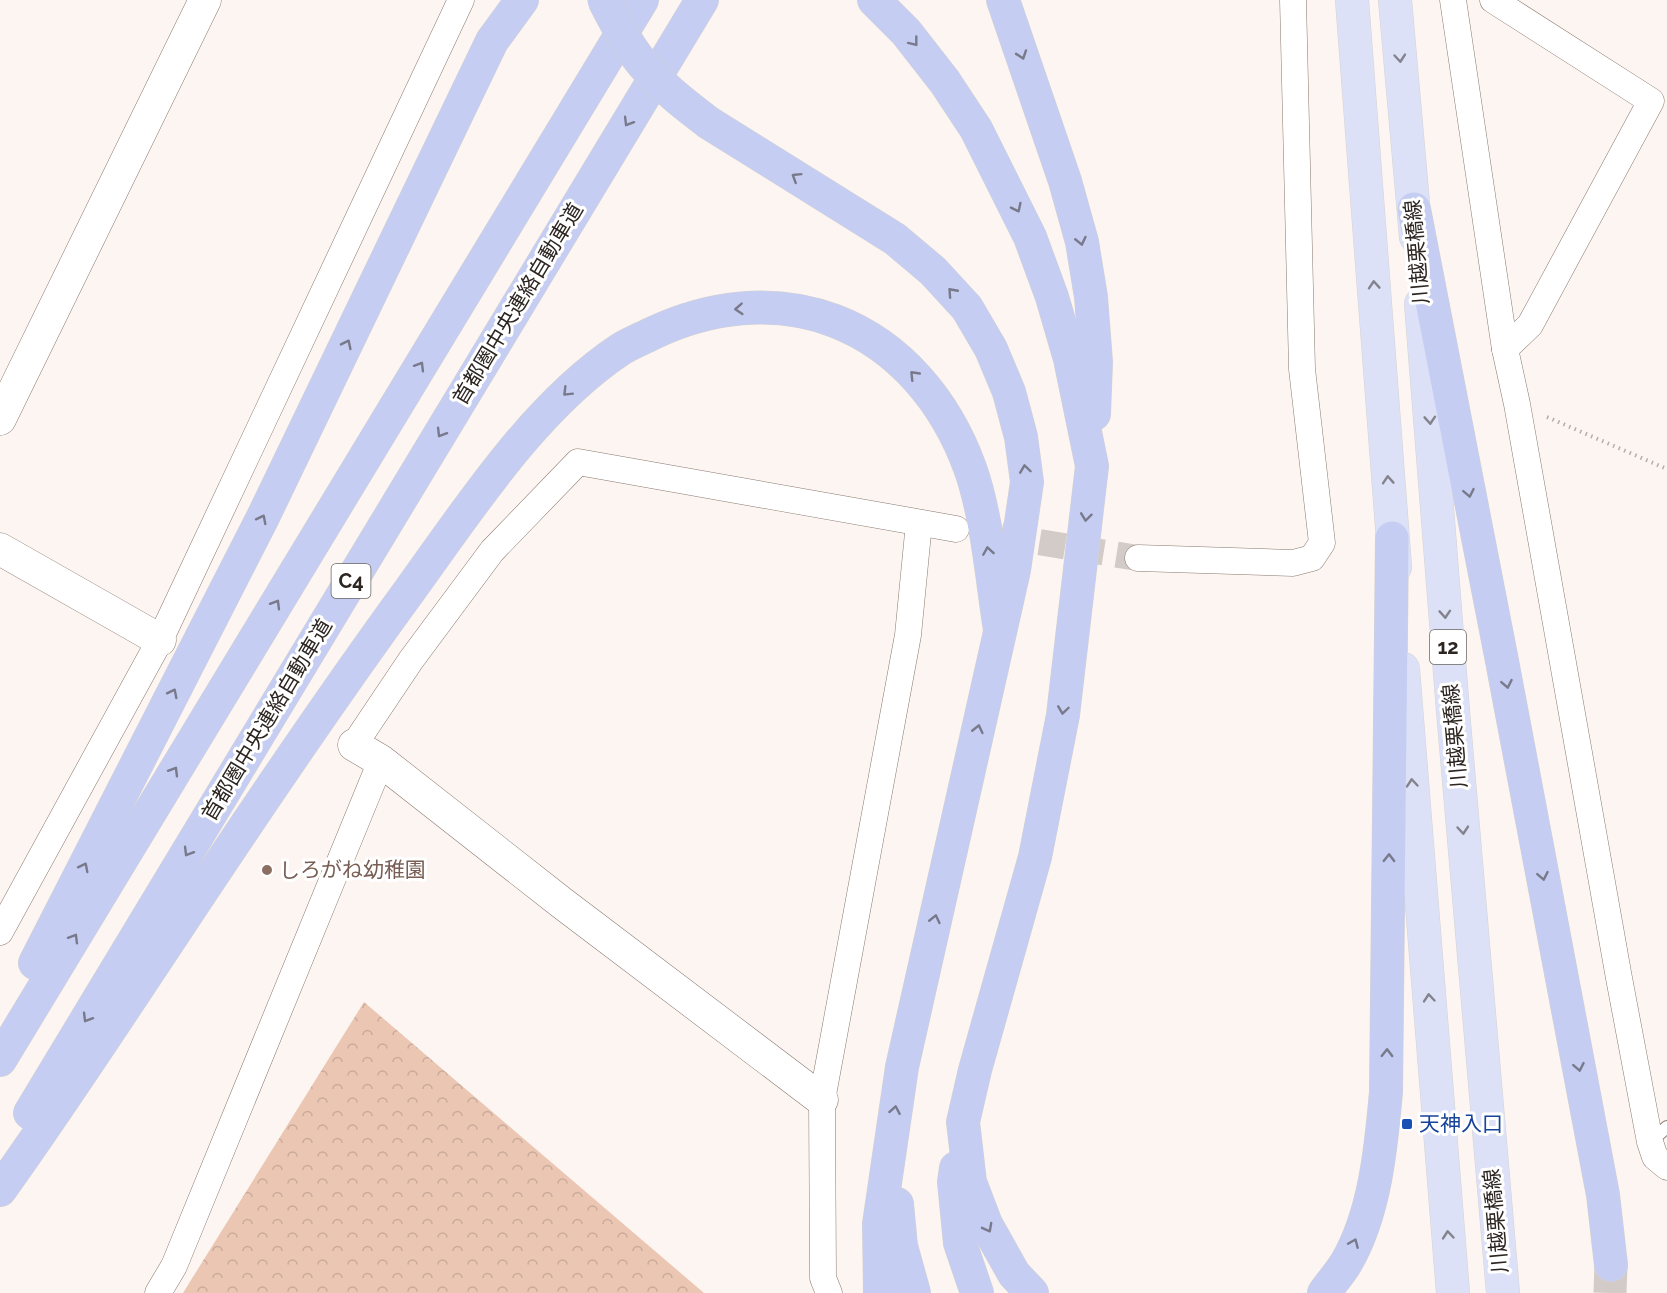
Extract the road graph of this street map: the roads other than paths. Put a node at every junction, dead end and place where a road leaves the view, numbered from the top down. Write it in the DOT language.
graph roads {
  1 [pos="205,0"];
  2 [pos="461,0"];
  3 [pos="522,0"];
  4 [pos="604,0"];
  5 [pos="642,0"];
  6 [pos="702,0"];
  7 [pos="874,0"];
  8 [pos="1003,0"];
  9 [pos="1293,0"];
  10 [pos="1352,0"];
  11 [pos="1395,0"];
  12 [pos="1453,0"];
  13 [pos="1493,0"];
  14 [pos="1414,209"];
  15 [pos="1505,349"];
  16 [pos="0,419"];
  17 [pos="1092,466"];
  18 [pos="919,523"];
  19 [pos="956,529"];
  20 [pos="1392,538"];
  21 [pos="0,549"];
  22 [pos="1138,558"];
  23 [pos="1000,630"];
  24 [pos="160,640"];
  25 [pos="354,745"];
  26 [pos="381,761"];
  27 [pos="0,932"];
  28 [pos="0,1031"];
  29 [pos="0,1060"];
  30 [pos="822,1100"];
  31 [pos="963,1122"];
  32 [pos="1658,1134"];
  33 [pos="890,1141"];
  34 [pos="0,1162"];
  35 [pos="1667,1167"];
  36 [pos="0,1190"];
  37 [pos="1611,1265"];
  38 [pos="158,1293"];
  39 [pos="830,1293"];
  40 [pos="880,1293"];
  41 [pos="914,1293"];
  42 [pos="977,1293"];
  43 [pos="1032,1293"];
  44 [pos="1324,1293"];
  45 [pos="1453,1293"];
  46 [pos="1503,1293"];
  1 -- 16 [label="street"];
  2 -- 24 [label="street"];
  28 -- 3 [label="highway, one-way"];
  23 -- 4 [label="highway, one-way, bridge"];
  29 -- 5 [label="highway, C4, one-way"];
  6 -- 34 [label="highway, 首都圏中央連絡自動車道 / C4, one-way"];
  7 -- 17 [label="highway, one-way"];
  8 -- 17 [label="highway, one-way"];
  9 -- 22 [label="street"];
  20 -- 10 [label="main road, 12, one-way"];
  11 -- 14 [label="main road, 川越栗橋線 / 12, one-way"];
  12 -- 15 [label="street"];
  13 -- 15 [label="street"];
  14 -- 37 [label="highway, one-way"];
  14 -- 46 [label="main road, 川越栗橋線 / 12, one-way"];
  15 -- 32 [label="street"];
  17 -- 31 [label="highway, one-way"];
  18 -- 19 [label="street"];
  18 -- 25 [label="street"];
  18 -- 30 [label="street"];
  44 -- 20 [label="highway, one-way"];
  45 -- 20 [label="main road, 12, one-way"];
  21 -- 24 [label="street"];
  33 -- 23 [label="highway, one-way"];
  23 -- 36 [label="highway, one-way"];
  24 -- 27 [label="street"];
  25 -- 26 [label="street"];
  26 -- 30 [label="street"];
  26 -- 38 [label="street"];
  30 -- 39 [label="street"];
  31 -- 42 [label="highway"];
  31 -- 43 [label="highway, one-way"];
  32 -- 35 [label="street"];
  33 -- 40 [label="highway"];
  33 -- 41 [label="highway"];
}
